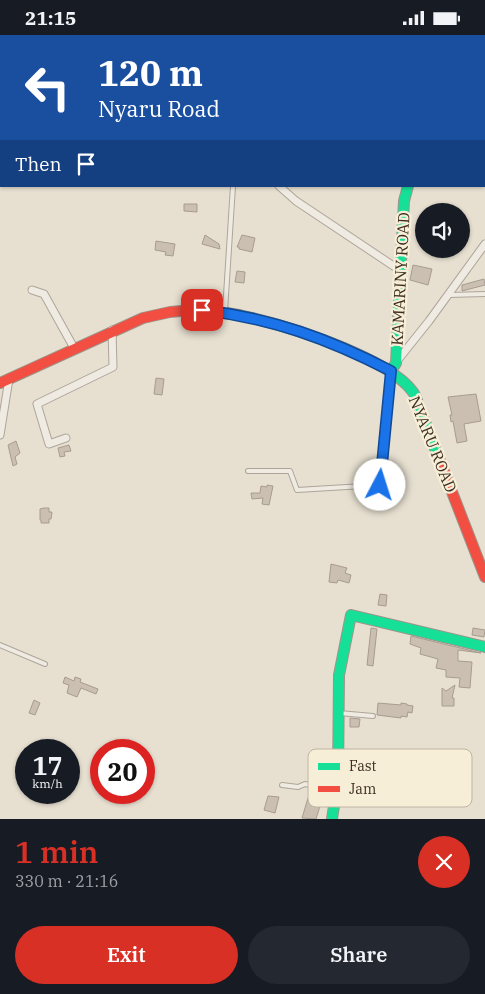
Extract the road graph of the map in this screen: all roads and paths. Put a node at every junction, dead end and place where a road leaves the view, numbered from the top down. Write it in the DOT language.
graph roads {
  1 [pos="233,187"];
  2 [pos="280,187"];
  3 [pos="408,187"];
  4 [pos="485,243"];
  5 [pos="401,271"];
  6 [pos="32,290"];
  7 [pos="485,294"];
  8 [pos="449,295"];
  9 [pos="225,313"];
  10 [pos="112,330"];
  11 [pos="74,348"];
  12 [pos="393,367"];
  13 [pos="4,381"];
  14 [pos="0,435"];
  15 [pos="66,438"];
  16 [pos="248,471"];
  17 [pos="485,577"];
  18 [pos="0,645"];
  19 [pos="485,647"];
  20 [pos="45,665"];
  21 [pos="339,713"];
  22 [pos="373,717"];
  23 [pos="338,749"];
  24 [pos="282,785"];
  25 [pos="308,785"];
  1 -- 9 [label="lane"];
  2 -- 5 [label="street"];
  3 -- 5 [label="main road, KAMARINY ROAD"];
  4 -- 8 [label="street"];
  5 -- 12 [label="main road, KAMARINY ROAD"];
  6 -- 11 [label="street"];
  7 -- 8 [label="lane"];
  8 -- 12 [label="street"];
  9 -- 10 [label="main road, NYARU ROAD"];
  9 -- 12 [label="main road, NYARU ROAD"];
  10 -- 11 [label="main road, NYARU ROAD"];
  10 -- 15 [label="street"];
  11 -- 13 [label="main road, NYARU ROAD"];
  12 -- 16 [label="lane"];
  12 -- 17 [label="main road, NYARU ROAD"];
  13 -- 14 [label="street"];
  18 -- 20 [label="lane"];
  19 -- 21 [label="main road"];
  21 -- 22 [label="lane"];
  21 -- 23 [label="main road"];
  24 -- 25 [label="lane"];
}
